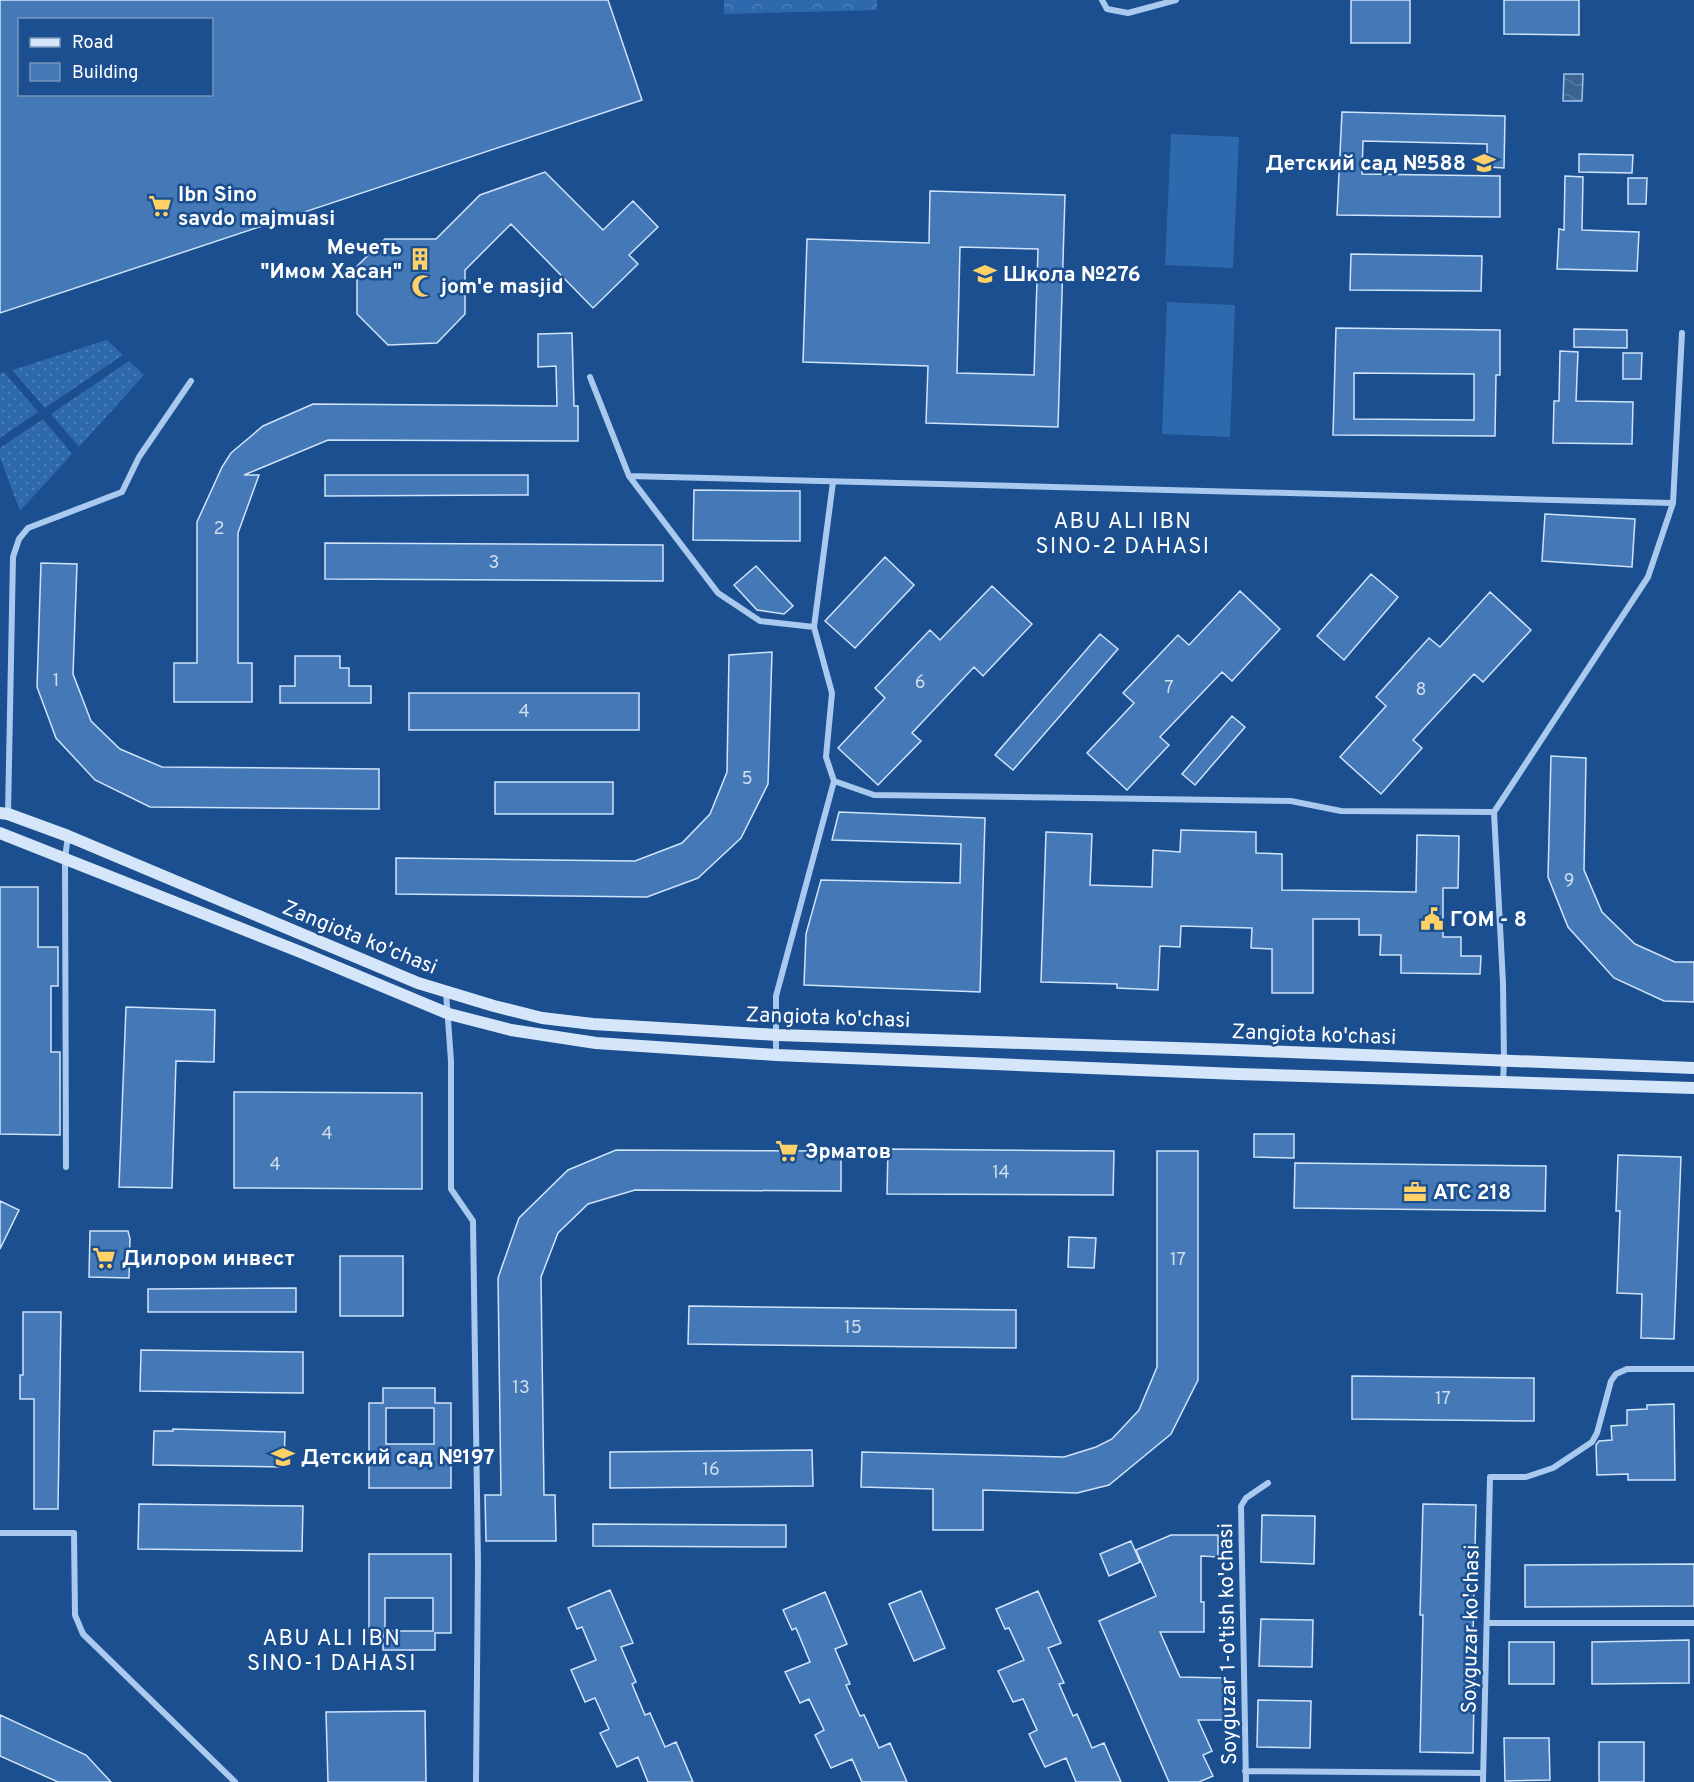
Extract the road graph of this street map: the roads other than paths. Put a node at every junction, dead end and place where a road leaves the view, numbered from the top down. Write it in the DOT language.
graph roads {
  1 [pos="1102,0"];
  2 [pos="1176,0"];
  3 [pos="1682,333"];
  4 [pos="591,377"];
  5 [pos="191,381"];
  6 [pos="629,476"];
  7 [pos="833,482"];
  8 [pos="1672,503"];
  9 [pos="814,627"];
  10 [pos="834,781"];
  11 [pos="1494,812"];
  12 [pos="4,813"];
  13 [pos="0,833"];
  14 [pos="68,836"];
  15 [pos="65,858"];
  16 [pos="446,992"];
  17 [pos="449,1014"];
  18 [pos="777,1035"];
  19 [pos="776,1055"];
  20 [pos="1504,1061"];
  21 [pos="1694,1068"];
  22 [pos="1503,1082"];
  23 [pos="1694,1088"];
  24 [pos="66,1167"];
  25 [pos="1694,1369"];
  26 [pos="1268,1483"];
  27 [pos="0,1533"];
  28 [pos="1487,1623"];
  29 [pos="1694,1623"];
  30 [pos="1245,1771"];
  31 [pos="1483,1773"];
  32 [pos="235,1782"];
  33 [pos="476,1782"];
  34 [pos="1246,1782"];
  35 [pos="1483,1782"];
  1 -- 2 [label="street"];
  3 -- 8 [label="street"];
  4 -- 6 [label="street"];
  5 -- 12 [label="street"];
  6 -- 7 [label="street"];
  6 -- 9 [label="street"];
  7 -- 8 [label="street"];
  7 -- 9 [label="street"];
  8 -- 11 [label="street"];
  9 -- 10 [label="street"];
  10 -- 11 [label="street"];
  10 -- 18 [label="street"];
  11 -- 20 [label="street"];
  12 -- 14 [label="main road, Zangiota ko'chasi"];
  13 -- 15 [label="main road, Zangiota ko'chasi"];
  14 -- 15 [label="street"];
  14 -- 16 [label="main road, Zangiota ko'chasi"];
  15 -- 17 [label="main road, Zangiota ko'chasi"];
  15 -- 24 [label="street"];
  16 -- 17 [label="street"];
  16 -- 18 [label="main road, Zangiota ko'chasi"];
  17 -- 19 [label="main road, Zangiota ko'chasi"];
  17 -- 33 [label="street"];
  18 -- 19 [label="street"];
  18 -- 20 [label="main road, Zangiota ko'chasi"];
  19 -- 22 [label="main road, Zangiota ko'chasi"];
  20 -- 21 [label="main road, Zangiota ko'chasi"];
  20 -- 22 [label="street"];
  22 -- 23 [label="main road, Zangiota ko'chasi"];
  25 -- 28 [label="street, Soyguzar ko'chasi"];
  26 -- 30 [label="street, Soyguzar 1-o'tish ko'chasi"];
  27 -- 32 [label="street"];
  28 -- 29 [label="street"];
  28 -- 31 [label="street, Soyguzar ko'chasi"];
  30 -- 31 [label="street"];
  30 -- 34 [label="street, Soyguzar 1-o'tish ko'chasi"];
  31 -- 35 [label="street, Soyguzar ko'chasi"];
}
